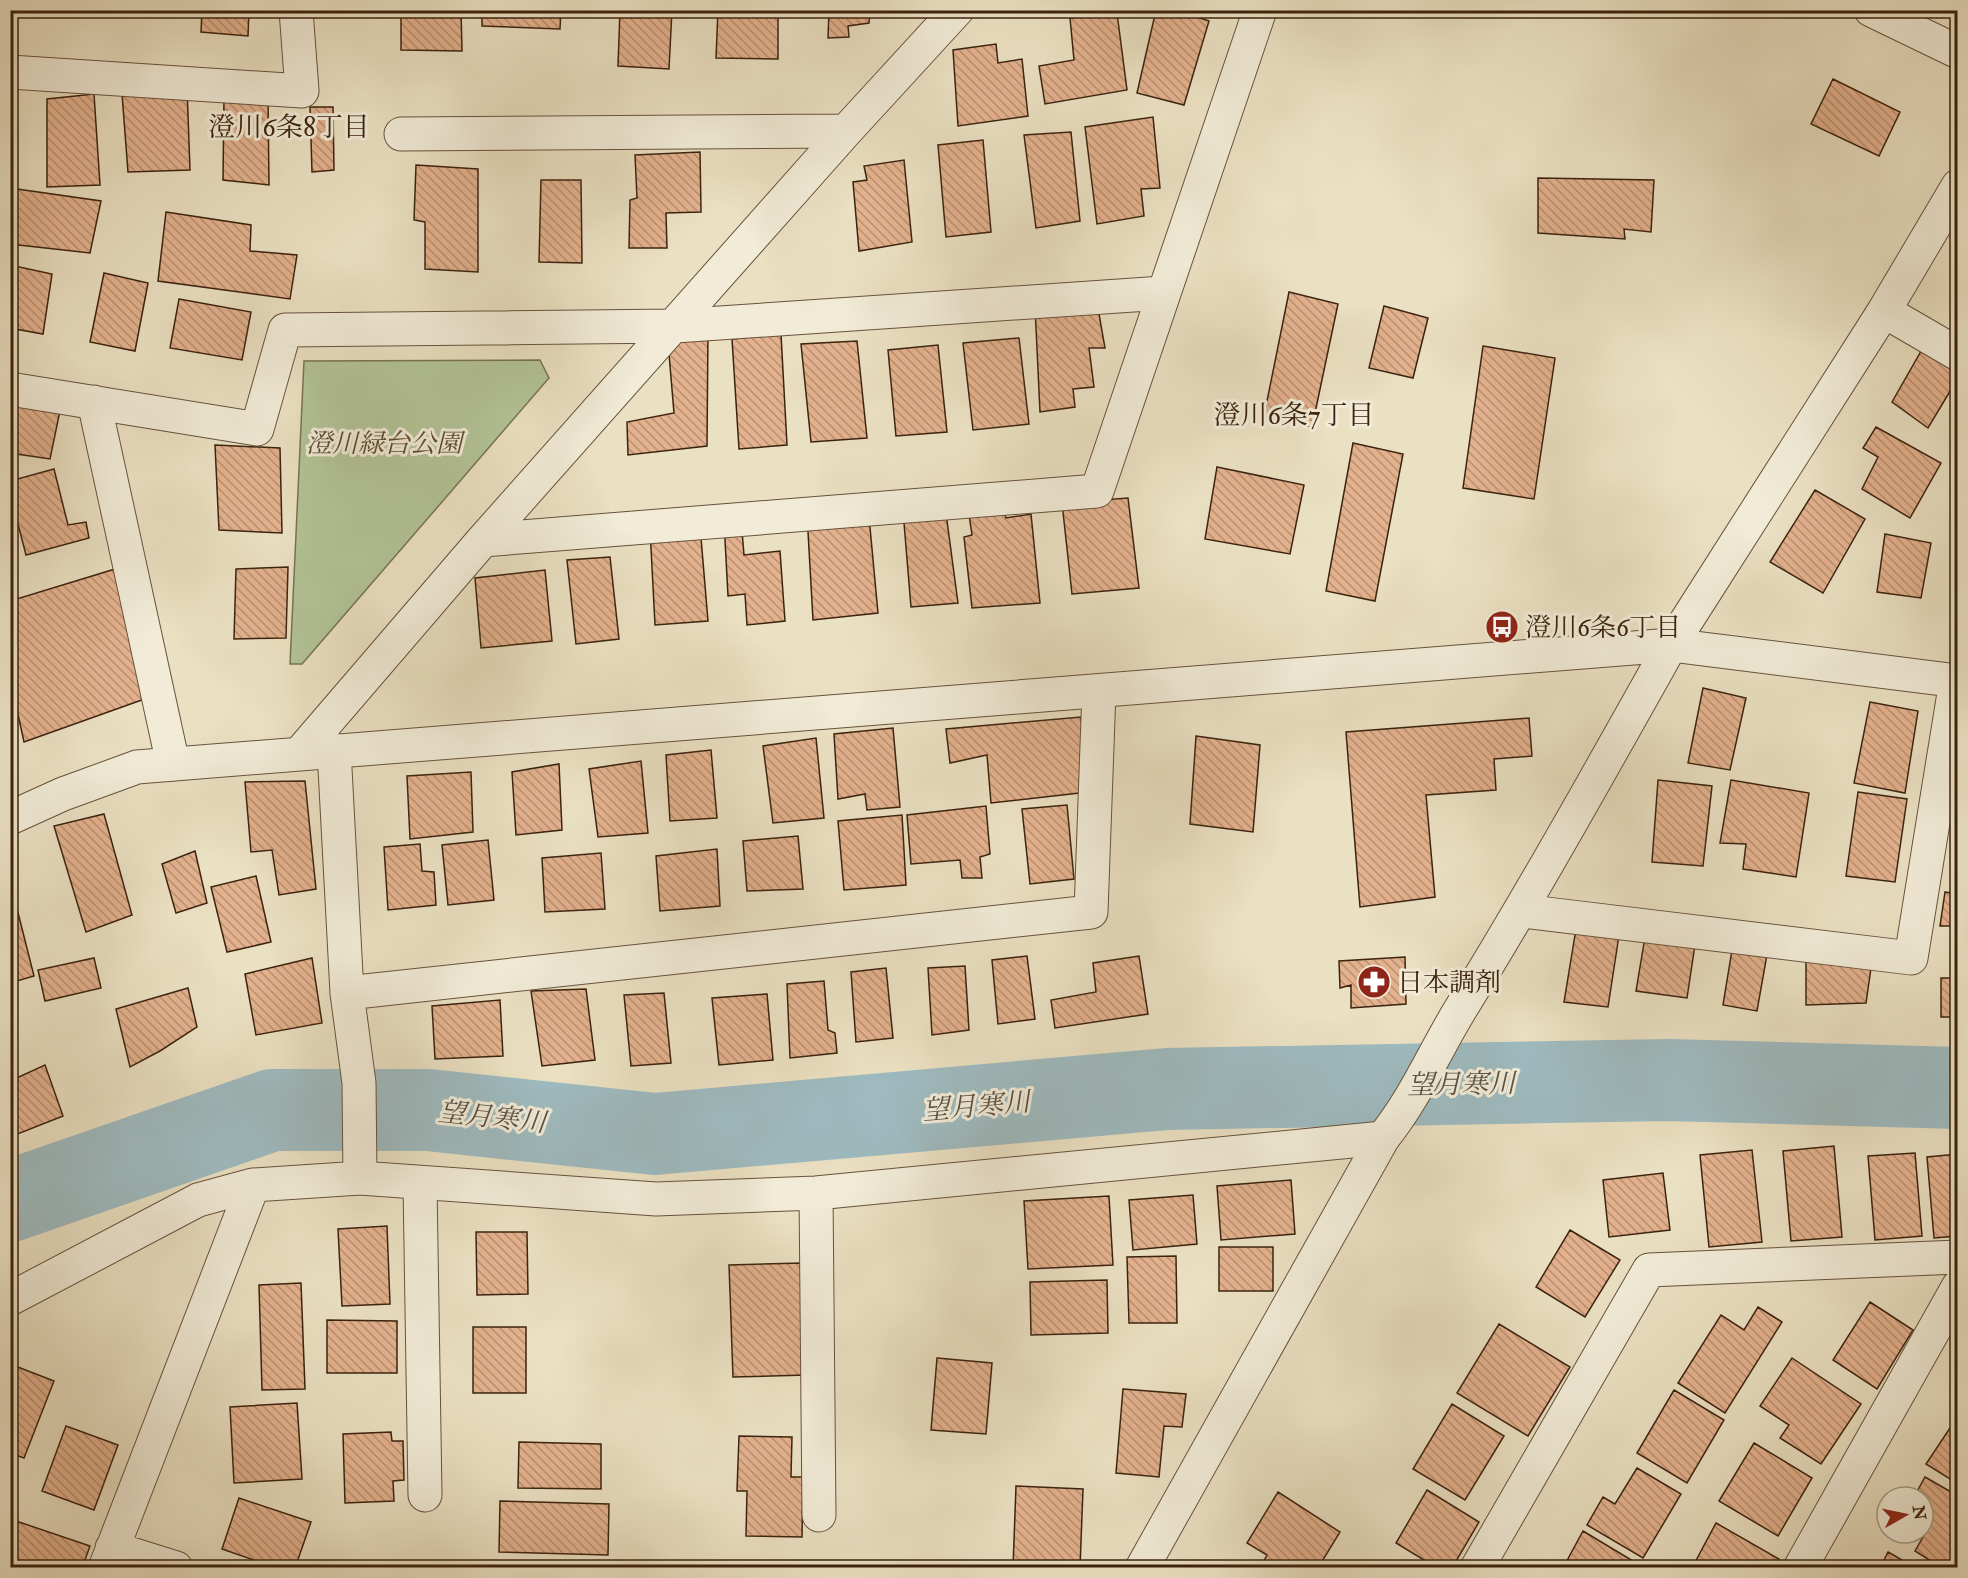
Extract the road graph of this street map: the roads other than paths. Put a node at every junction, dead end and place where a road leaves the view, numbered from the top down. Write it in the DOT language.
graph roads {
  1 [pos="296,10"];
  2 [pos="957,10"];
  3 [pos="1260,10"];
  4 [pos="1871,10"];
  5 [pos="1958,52"];
  6 [pos="10,72"];
  7 [pos="846,131"];
  8 [pos="401,134"];
  9 [pos="1958,186"];
  10 [pos="1163,293"];
  11 [pos="1884,311"];
  12 [pos="675,326"];
  13 [pos="1958,354"];
  14 [pos="10,389"];
  15 [pos="94,402"];
  16 [pos="483,540"];
  17 [pos="1671,645"];
  18 [pos="1957,681"];
  19 [pos="1099,691"];
  20 [pos="334,750"];
  21 [pos="300,753"];
  22 [pos="173,764"];
  23 [pos="10,818"];
  24 [pos="1521,911"];
  25 [pos="347,993"];
  26 [pos="1383,1138"];
  27 [pos="360,1178"];
  28 [pos="420,1184"];
  29 [pos="254,1185"];
  30 [pos="816,1193"];
  31 [pos="1958,1257"];
  32 [pos="1958,1287"];
  33 [pos="10,1299"];
  34 [pos="425,1495"];
  35 [pos="819,1515"];
  36 [pos="108,1558"];
  37 [pos="176,1568"];
  38 [pos="1142,1568"];
  39 [pos="1477,1568"];
  40 [pos="1800,1568"];
  1 -- 6 [label="street"];
  2 -- 7 [label="street"];
  3 -- 10 [label="street"];
  4 -- 5 [label="street"];
  7 -- 8 [label="street"];
  7 -- 12 [label="street"];
  9 -- 11 [label="street"];
  10 -- 12 [label="street"];
  10 -- 16 [label="street"];
  11 -- 13 [label="street"];
  11 -- 17 [label="street"];
  12 -- 15 [label="street"];
  12 -- 16 [label="street"];
  14 -- 15 [label="street"];
  15 -- 22 [label="street"];
  16 -- 21 [label="street"];
  17 -- 18 [label="street"];
  17 -- 19 [label="street"];
  17 -- 24 [label="street"];
  18 -- 24 [label="street"];
  19 -- 20 [label="street"];
  19 -- 25 [label="street"];
  20 -- 21 [label="street"];
  20 -- 25 [label="street"];
  21 -- 22 [label="street"];
  22 -- 23 [label="street"];
  24 -- 26 [label="street"];
  25 -- 27 [label="street"];
  26 -- 30 [label="street"];
  26 -- 38 [label="street"];
  27 -- 28 [label="street"];
  27 -- 29 [label="street"];
  28 -- 30 [label="street"];
  28 -- 34 [label="street"];
  29 -- 33 [label="street"];
  29 -- 36 [label="street"];
  30 -- 35 [label="street"];
  31 -- 39 [label="street"];
  32 -- 40 [label="street"];
  36 -- 37 [label="street"];
}
